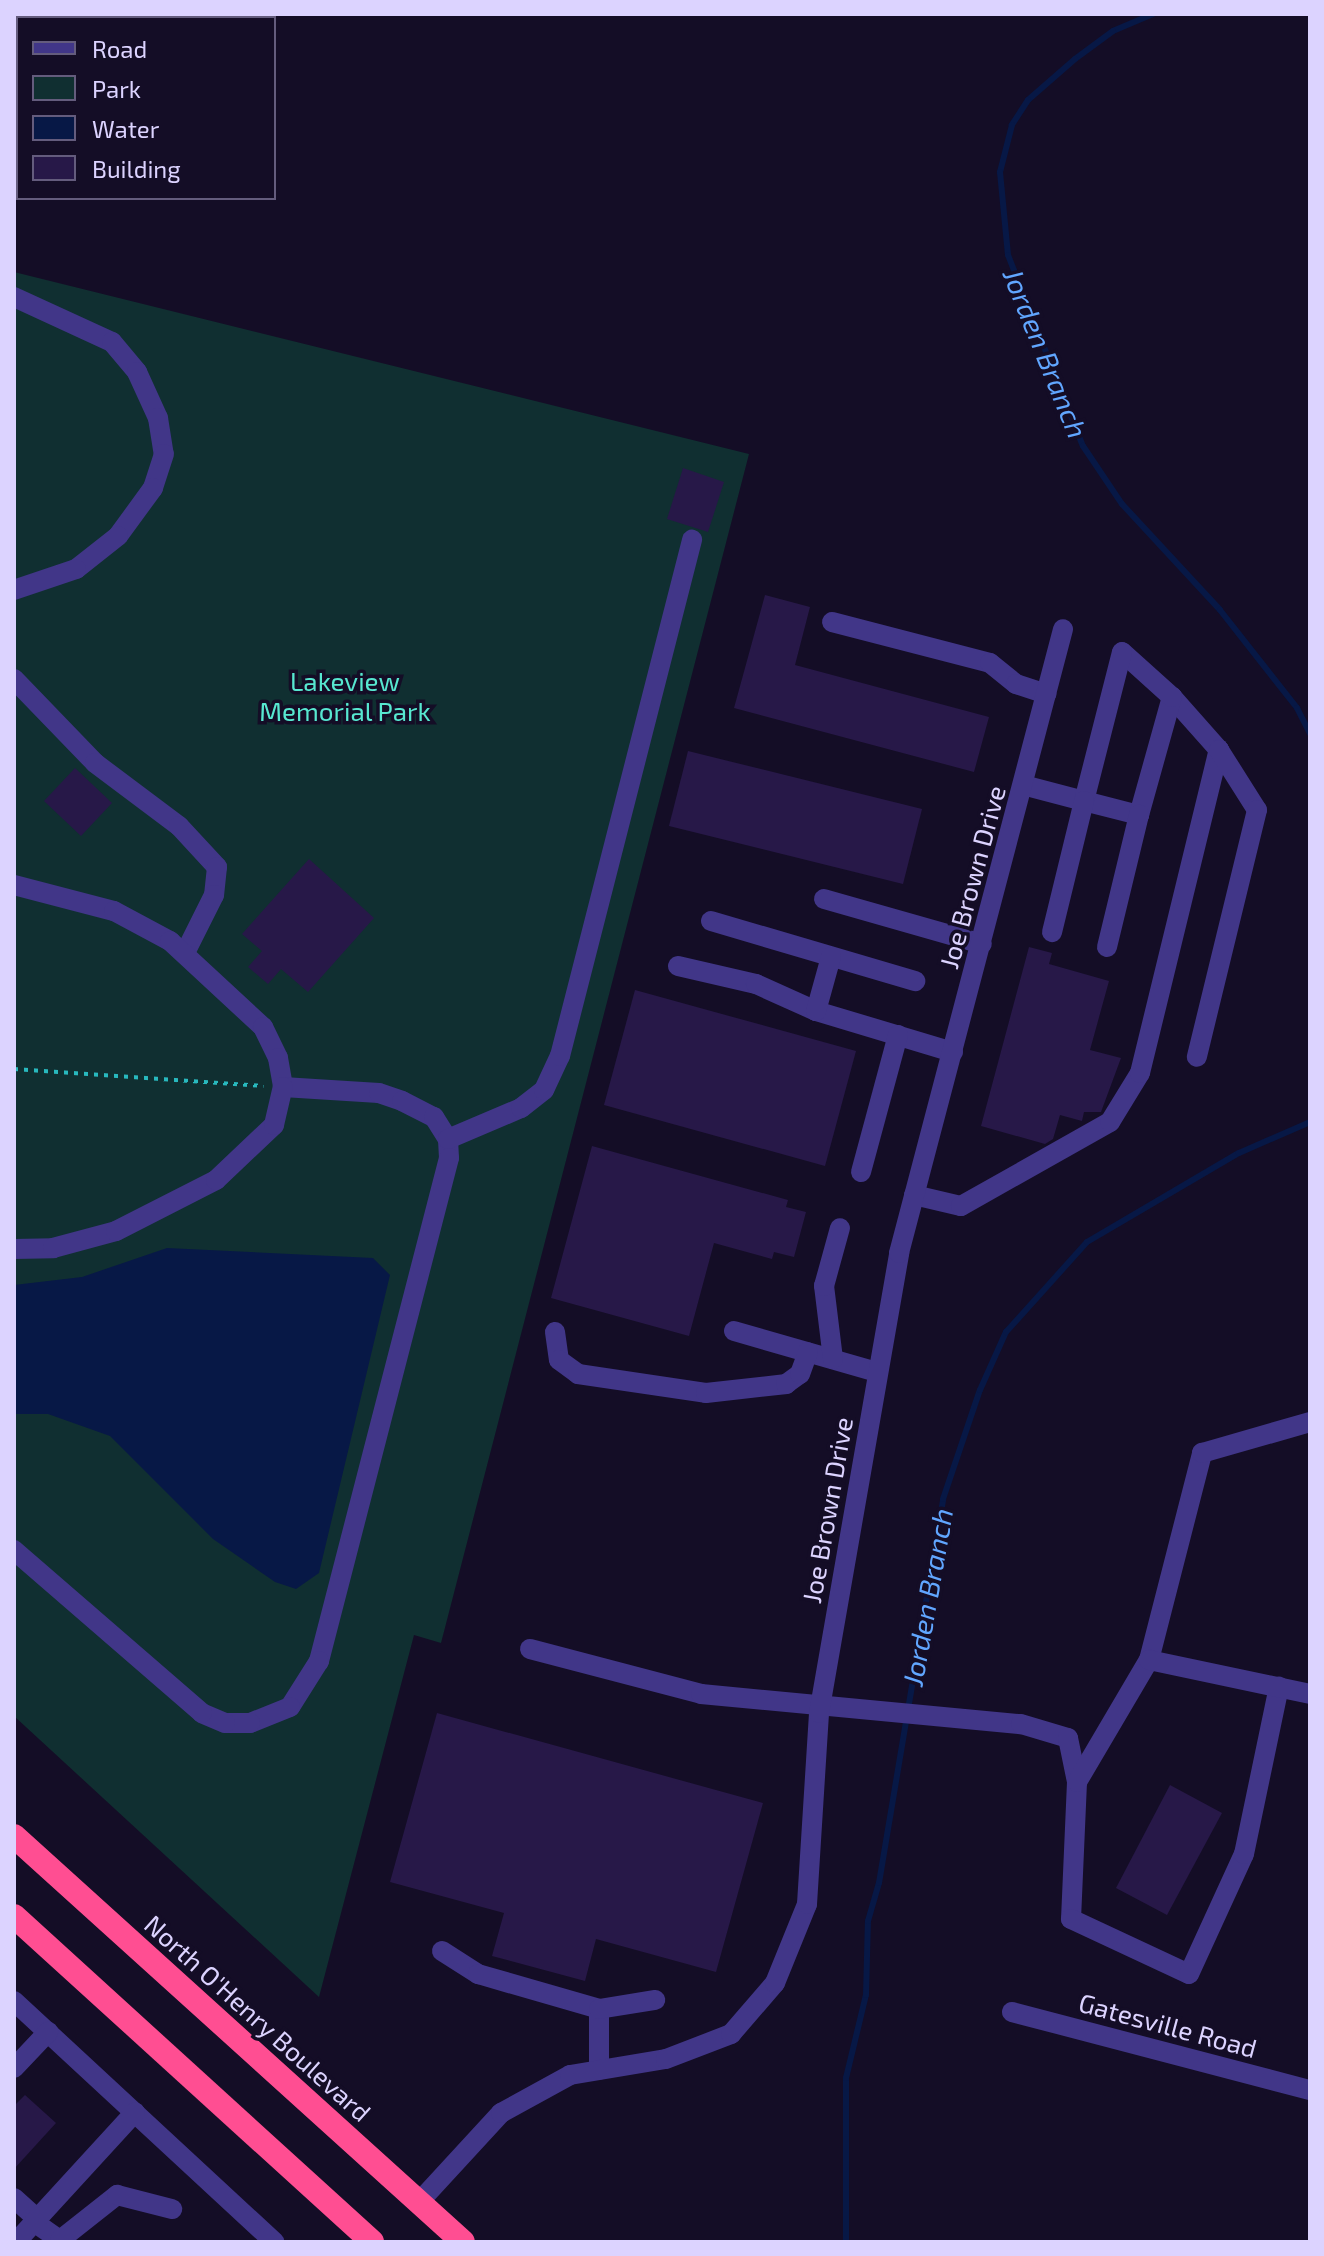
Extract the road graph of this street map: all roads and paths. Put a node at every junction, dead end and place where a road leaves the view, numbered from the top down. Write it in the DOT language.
graph roads {
  1 [pos="14,297"];
  2 [pos="692,540"];
  3 [pos="14,590"];
  4 [pos="832,622"];
  5 [pos="1063,629"];
  6 [pos="14,679"];
  7 [pos="1046,694"];
  8 [pos="1172,697"];
  9 [pos="1219,750"];
  10 [pos="1023,785"];
  11 [pos="1084,801"];
  12 [pos="1139,815"];
  13 [pos="14,885"];
  14 [pos="824,899"];
  15 [pos="711,921"];
  16 [pos="1052,932"];
  17 [pos="982,944"];
  18 [pos="1107,947"];
  19 [pos="185,953"];
  20 [pos="831,957"];
  21 [pos="678,966"];
  22 [pos="915,981"];
  23 [pos="816,1011"];
  24 [pos="898,1035"];
  25 [pos="953,1052"];
  26 [pos="1197,1057"];
  27 [pos="14,1069"];
  28 [pos="283,1087"];
  29 [pos="448,1139"];
  30 [pos="861,1172"];
  31 [pos="914,1195"];
  32 [pos="840,1228"];
  33 [pos="14,1249"];
  34 [pos="734,1331"];
  35 [pos="555,1332"];
  36 [pos="808,1352"];
  37 [pos="833,1359"];
  38 [pos="877,1372"];
  39 [pos="1310,1422"];
  40 [pos="14,1550"];
  41 [pos="530,1649"];
  42 [pos="1149,1660"];
  43 [pos="1279,1687"];
  44 [pos="1310,1694"];
  45 [pos="821,1703"];
  46 [pos="1077,1782"];
  47 [pos="14,1836"];
  48 [pos="14,1916"];
  49 [pos="442,1951"];
  50 [pos="655,2000"];
  51 [pos="14,2001"];
  52 [pos="599,2009"];
  53 [pos="1012,2012"];
  54 [pos="48,2032"];
  55 [pos="14,2068"];
  56 [pos="599,2070"];
  57 [pos="1310,2090"];
  58 [pos="135,2112"];
  59 [pos="14,2198"];
  60 [pos="420,2201"];
  61 [pos="172,2209"];
  62 [pos="35,2221"];
  63 [pos="256,2234"];
  64 [pos="16,2242"];
  65 [pos="274,2242"];
  66 [pos="372,2242"];
  67 [pos="463,2242"];
  1 -- 3 [label="street"];
  2 -- 29 [label="street"];
  4 -- 7 [label="street"];
  5 -- 7 [label="street, Joe Brown Drive"];
  6 -- 19 [label="street"];
  7 -- 10 [label="street, Joe Brown Drive"];
  8 -- 9 [label="street"];
  8 -- 11 [label="street"];
  8 -- 12 [label="street"];
  9 -- 26 [label="street"];
  9 -- 31 [label="street"];
  10 -- 11 [label="street"];
  10 -- 17 [label="street, Joe Brown Drive"];
  11 -- 12 [label="street"];
  11 -- 16 [label="street"];
  12 -- 18 [label="street"];
  13 -- 19 [label="street"];
  14 -- 17 [label="street"];
  15 -- 20 [label="street"];
  17 -- 25 [label="street, Joe Brown Drive"];
  19 -- 28 [label="street"];
  20 -- 22 [label="street"];
  20 -- 23 [label="street"];
  21 -- 23 [label="street"];
  23 -- 24 [label="street"];
  24 -- 25 [label="street"];
  24 -- 30 [label="street"];
  25 -- 31 [label="street, Joe Brown Drive"];
  27 -- 28 [label="path"];
  28 -- 29 [label="street"];
  28 -- 33 [label="street"];
  29 -- 40 [label="street"];
  31 -- 38 [label="street, Joe Brown Drive"];
  32 -- 37 [label="street"];
  34 -- 36 [label="street"];
  35 -- 36 [label="street"];
  36 -- 37 [label="street"];
  37 -- 38 [label="street"];
  38 -- 45 [label="street, Joe Brown Drive"];
  39 -- 42 [label="street"];
  41 -- 45 [label="street"];
  42 -- 43 [label="street"];
  42 -- 46 [label="street"];
  43 -- 44 [label="street"];
  43 -- 46 [label="street"];
  45 -- 46 [label="street"];
  45 -- 56 [label="street, Joe Brown Drive"];
  47 -- 60 [label="highway, North O'Henry Boulevard"];
  48 -- 66 [label="highway"];
  49 -- 52 [label="street"];
  50 -- 52 [label="street"];
  51 -- 54 [label="street"];
  52 -- 56 [label="street"];
  53 -- 57 [label="street, Gatesville Road"];
  54 -- 55 [label="street"];
  54 -- 58 [label="street"];
  56 -- 60 [label="street, Joe Brown Drive"];
  58 -- 62 [label="street"];
  58 -- 63 [label="street"];
  59 -- 62 [label="street"];
  60 -- 67 [label="highway, North O'Henry Boulevard"];
  61 -- 62 [label="street"];
  62 -- 64 [label="street"];
  63 -- 65 [label="street"];
}
